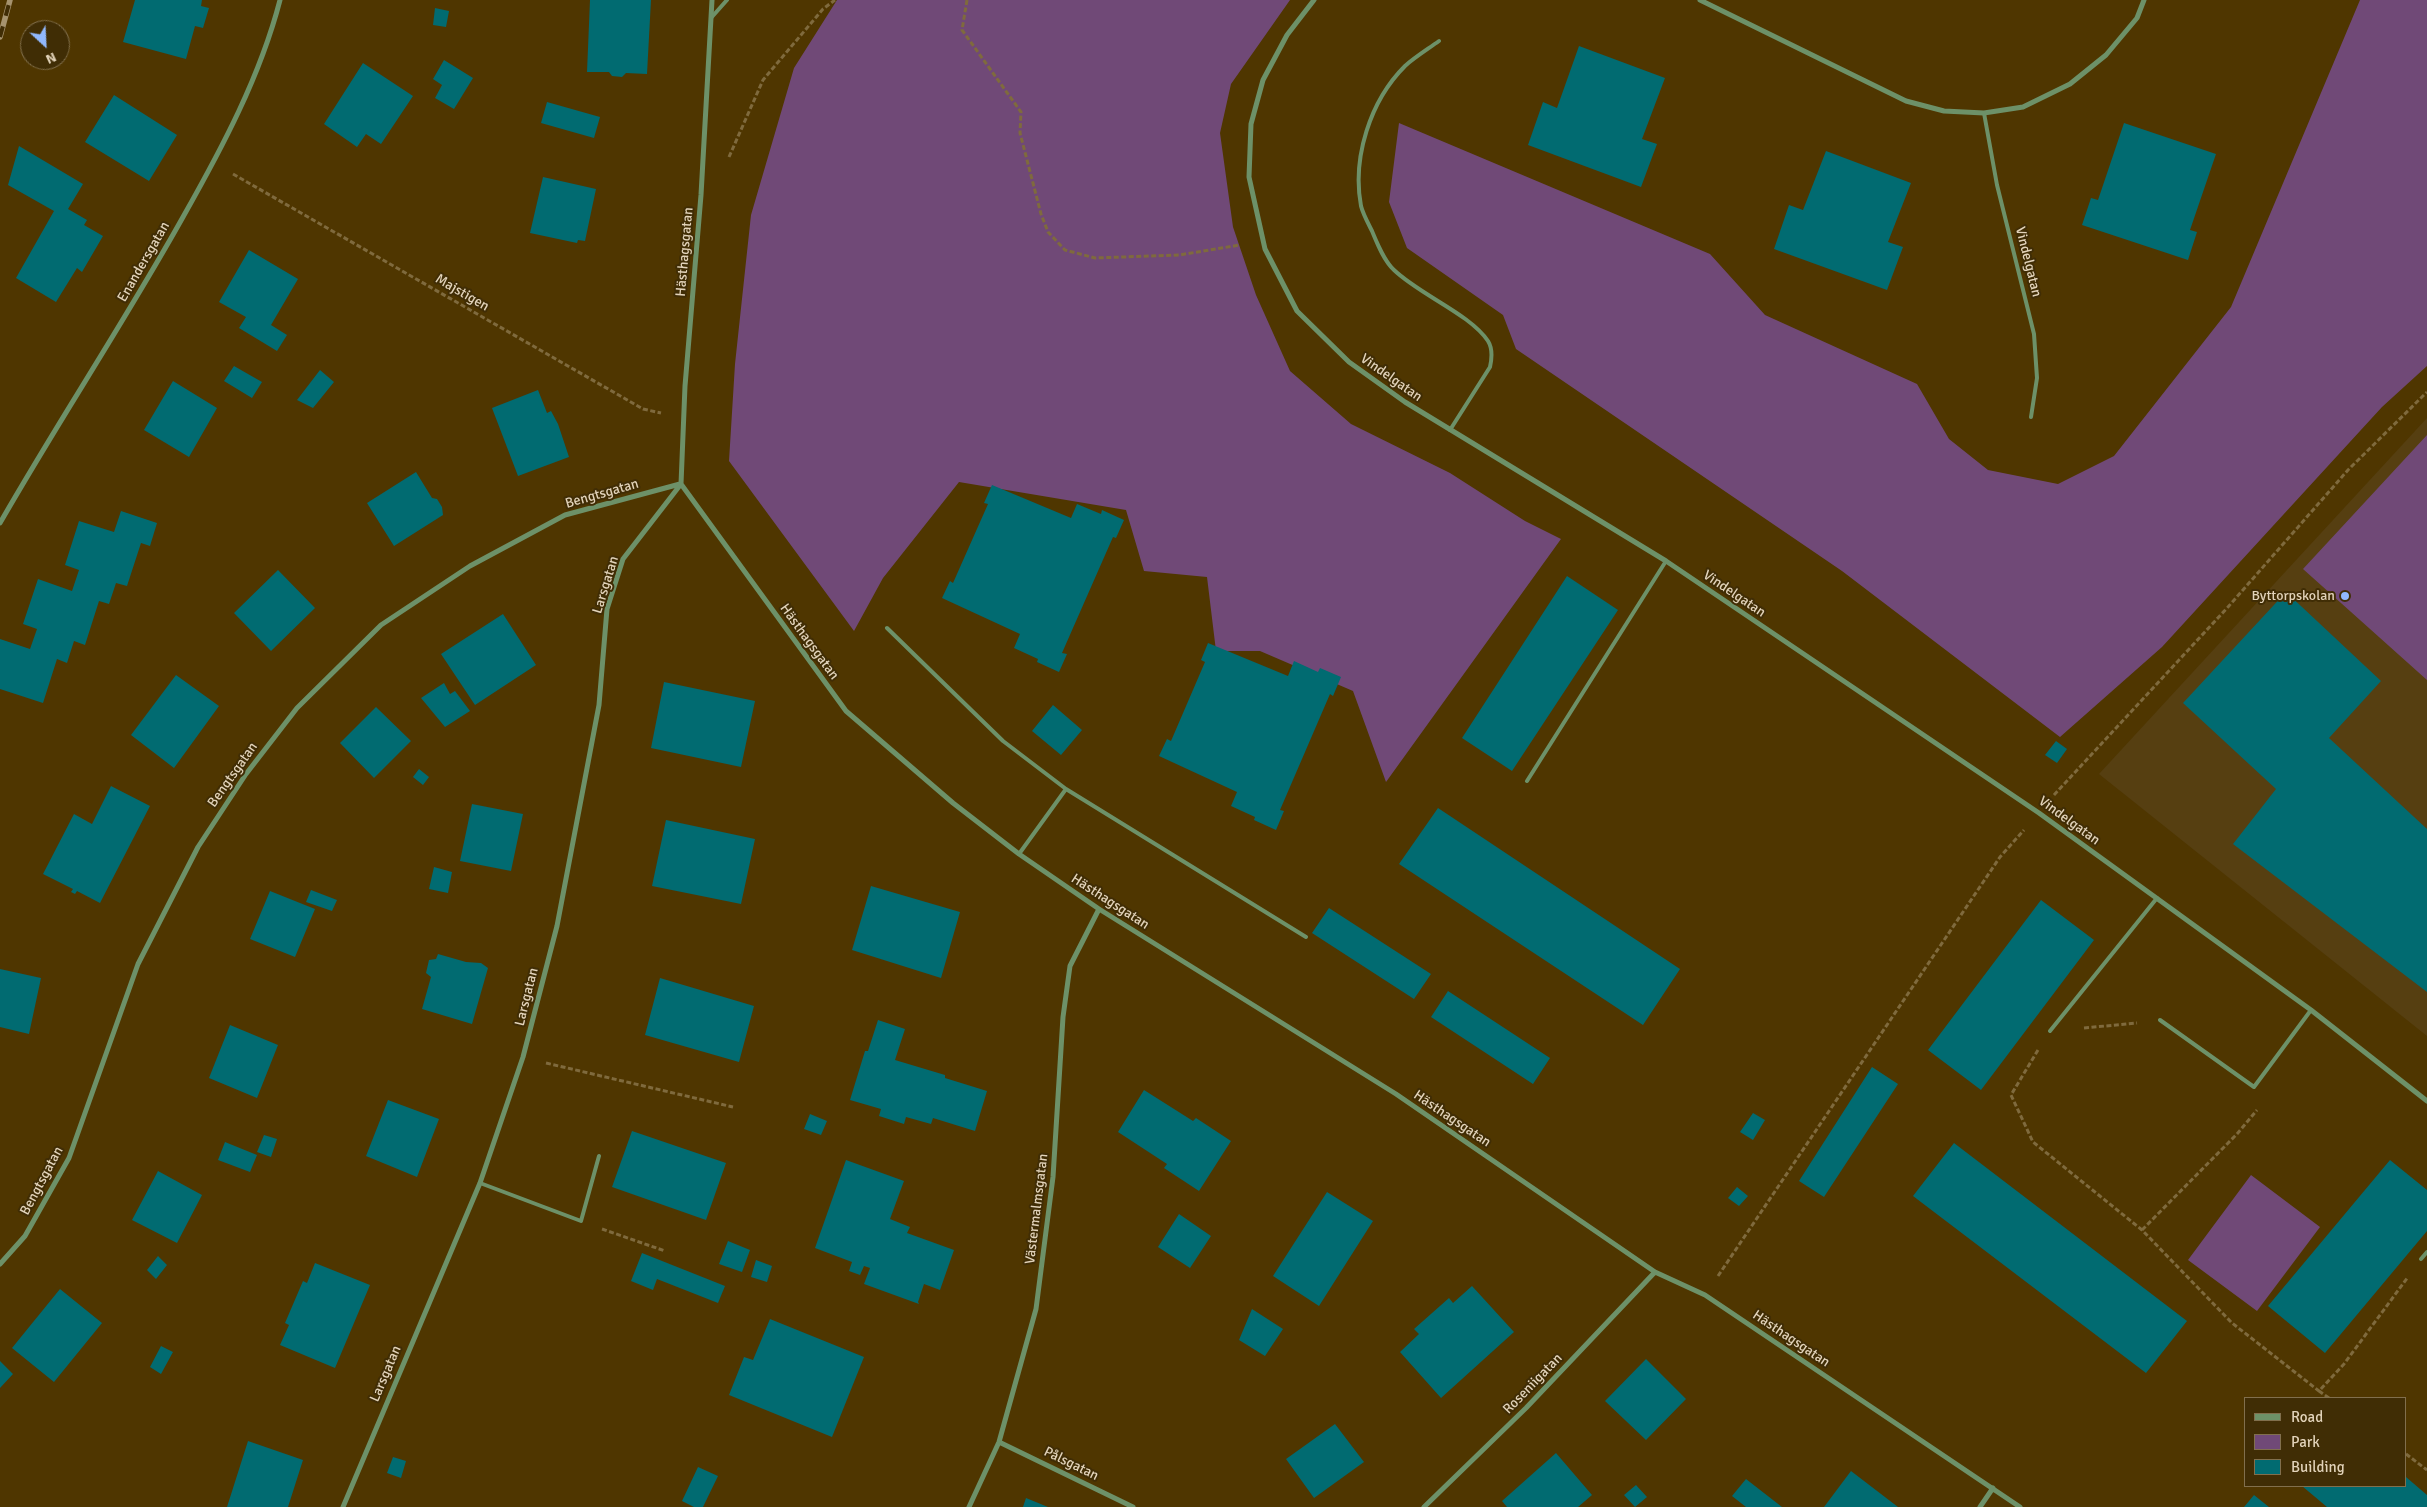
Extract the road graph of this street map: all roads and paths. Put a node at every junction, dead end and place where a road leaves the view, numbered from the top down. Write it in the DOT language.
graph roads {
  1 [pos="280,0"];
  2 [pos="712,0"];
  3 [pos="727,0"];
  4 [pos="835,0"];
  5 [pos="967,0"];
  6 [pos="1314,0"];
  7 [pos="1700,0"];
  8 [pos="2144,0"];
  9 [pos="711,18"];
  10 [pos="1439,41"];
  11 [pos="1984,113"];
  12 [pos="728,160"];
  13 [pos="235,175"];
  14 [pos="1263,241"];
  15 [pos="2427,392"];
  16 [pos="684,417"];
  17 [pos="2031,417"];
  18 [pos="1450,430"];
  19 [pos="681,484"];
  20 [pos="0,523"];
  21 [pos="1666,561"];
  22 [pos="887,628"];
  23 [pos="1527,781"];
  24 [pos="1066,789"];
  25 [pos="2038,813"];
  26 [pos="1018,854"];
  27 [pos="2157,898"];
  28 [pos="1099,909"];
  29 [pos="1306,938"];
  30 [pos="2311,1010"];
  31 [pos="2160,1020"];
  32 [pos="2050,1032"];
  33 [pos="523,1058"];
  34 [pos="2254,1087"];
  35 [pos="2427,1101"];
  36 [pos="733,1107"];
  37 [pos="599,1156"];
  38 [pos="480,1183"];
  39 [pos="580,1221"];
  40 [pos="2142,1230"];
  41 [pos="665,1251"];
  42 [pos="2427,1252"];
  43 [pos="2421,1259"];
  44 [pos="0,1264"];
  45 [pos="1655,1272"];
  46 [pos="1705,1295"];
  47 [pos="2319,1391"];
  48 [pos="2328,1397"];
  49 [pos="999,1442"];
  50 [pos="2407,1455"];
  51 [pos="2427,1470"];
  52 [pos="1993,1488"];
  53 [pos="343,1507"];
  54 [pos="969,1507"];
  55 [pos="1133,1507"];
  56 [pos="1424,1507"];
  57 [pos="1980,1507"];
  58 [pos="2020,1507"];
  1 -- 20 [label="street, Enandersgatan"];
  2 -- 9 [label="street, Hästhagsgatan"];
  3 -- 9 [label="lane"];
  4 -- 12 [label="path"];
  5 -- 14 [label="path"];
  6 -- 14 [label="street, Vindelgatan"];
  7 -- 11 [label="street"];
  8 -- 11 [label="street"];
  9 -- 16 [label="street, Hästhagsgatan"];
  10 -- 18 [label="lane"];
  11 -- 17 [label="lane, Vindelgatan"];
  13 -- 16 [label="path, Majstigen"];
  14 -- 18 [label="street, Vindelgatan"];
  15 -- 25 [label="path"];
  16 -- 19 [label="street, Hästhagsgatan"];
  18 -- 21 [label="street, Vindelgatan"];
  19 -- 26 [label="street, Hästhagsgatan"];
  19 -- 33 [label="street, Larsgatan"];
  19 -- 44 [label="street, Bengtsgatan"];
  21 -- 23 [label="lane"];
  21 -- 25 [label="street, Vindelgatan"];
  22 -- 24 [label="lane"];
  24 -- 26 [label="lane"];
  24 -- 29 [label="lane"];
  25 -- 27 [label="street, Vindelgatan"];
  25 -- 46 [label="path"];
  26 -- 28 [label="street, Hästhagsgatan"];
  27 -- 30 [label="street, Vindelgatan"];
  27 -- 32 [label="lane"];
  28 -- 45 [label="street, Hästhagsgatan"];
  28 -- 49 [label="street, Västermalmsgatan"];
  30 -- 34 [label="lane"];
  30 -- 35 [label="street, Vindelgatan"];
  31 -- 32 [label="path"];
  31 -- 34 [label="lane"];
  32 -- 40 [label="path"];
  33 -- 36 [label="path"];
  33 -- 38 [label="street, Larsgatan"];
  34 -- 40 [label="path"];
  37 -- 39 [label="lane"];
  38 -- 39 [label="lane"];
  38 -- 53 [label="street, Larsgatan"];
  39 -- 41 [label="path"];
  40 -- 47 [label="path"];
  42 -- 43 [label="lane"];
  43 -- 47 [label="path"];
  45 -- 46 [label="street, Hästhagsgatan"];
  45 -- 56 [label="street, Roseniigatan"];
  46 -- 52 [label="street, Hästhagsgatan"];
  47 -- 48 [label="path"];
  49 -- 54 [label="street, Västermalmsgatan"];
  49 -- 55 [label="street, Pålsgatan"];
  50 -- 51 [label="path"];
  52 -- 57 [label="street"];
  52 -- 58 [label="street, Hästhagsgatan"];
}
